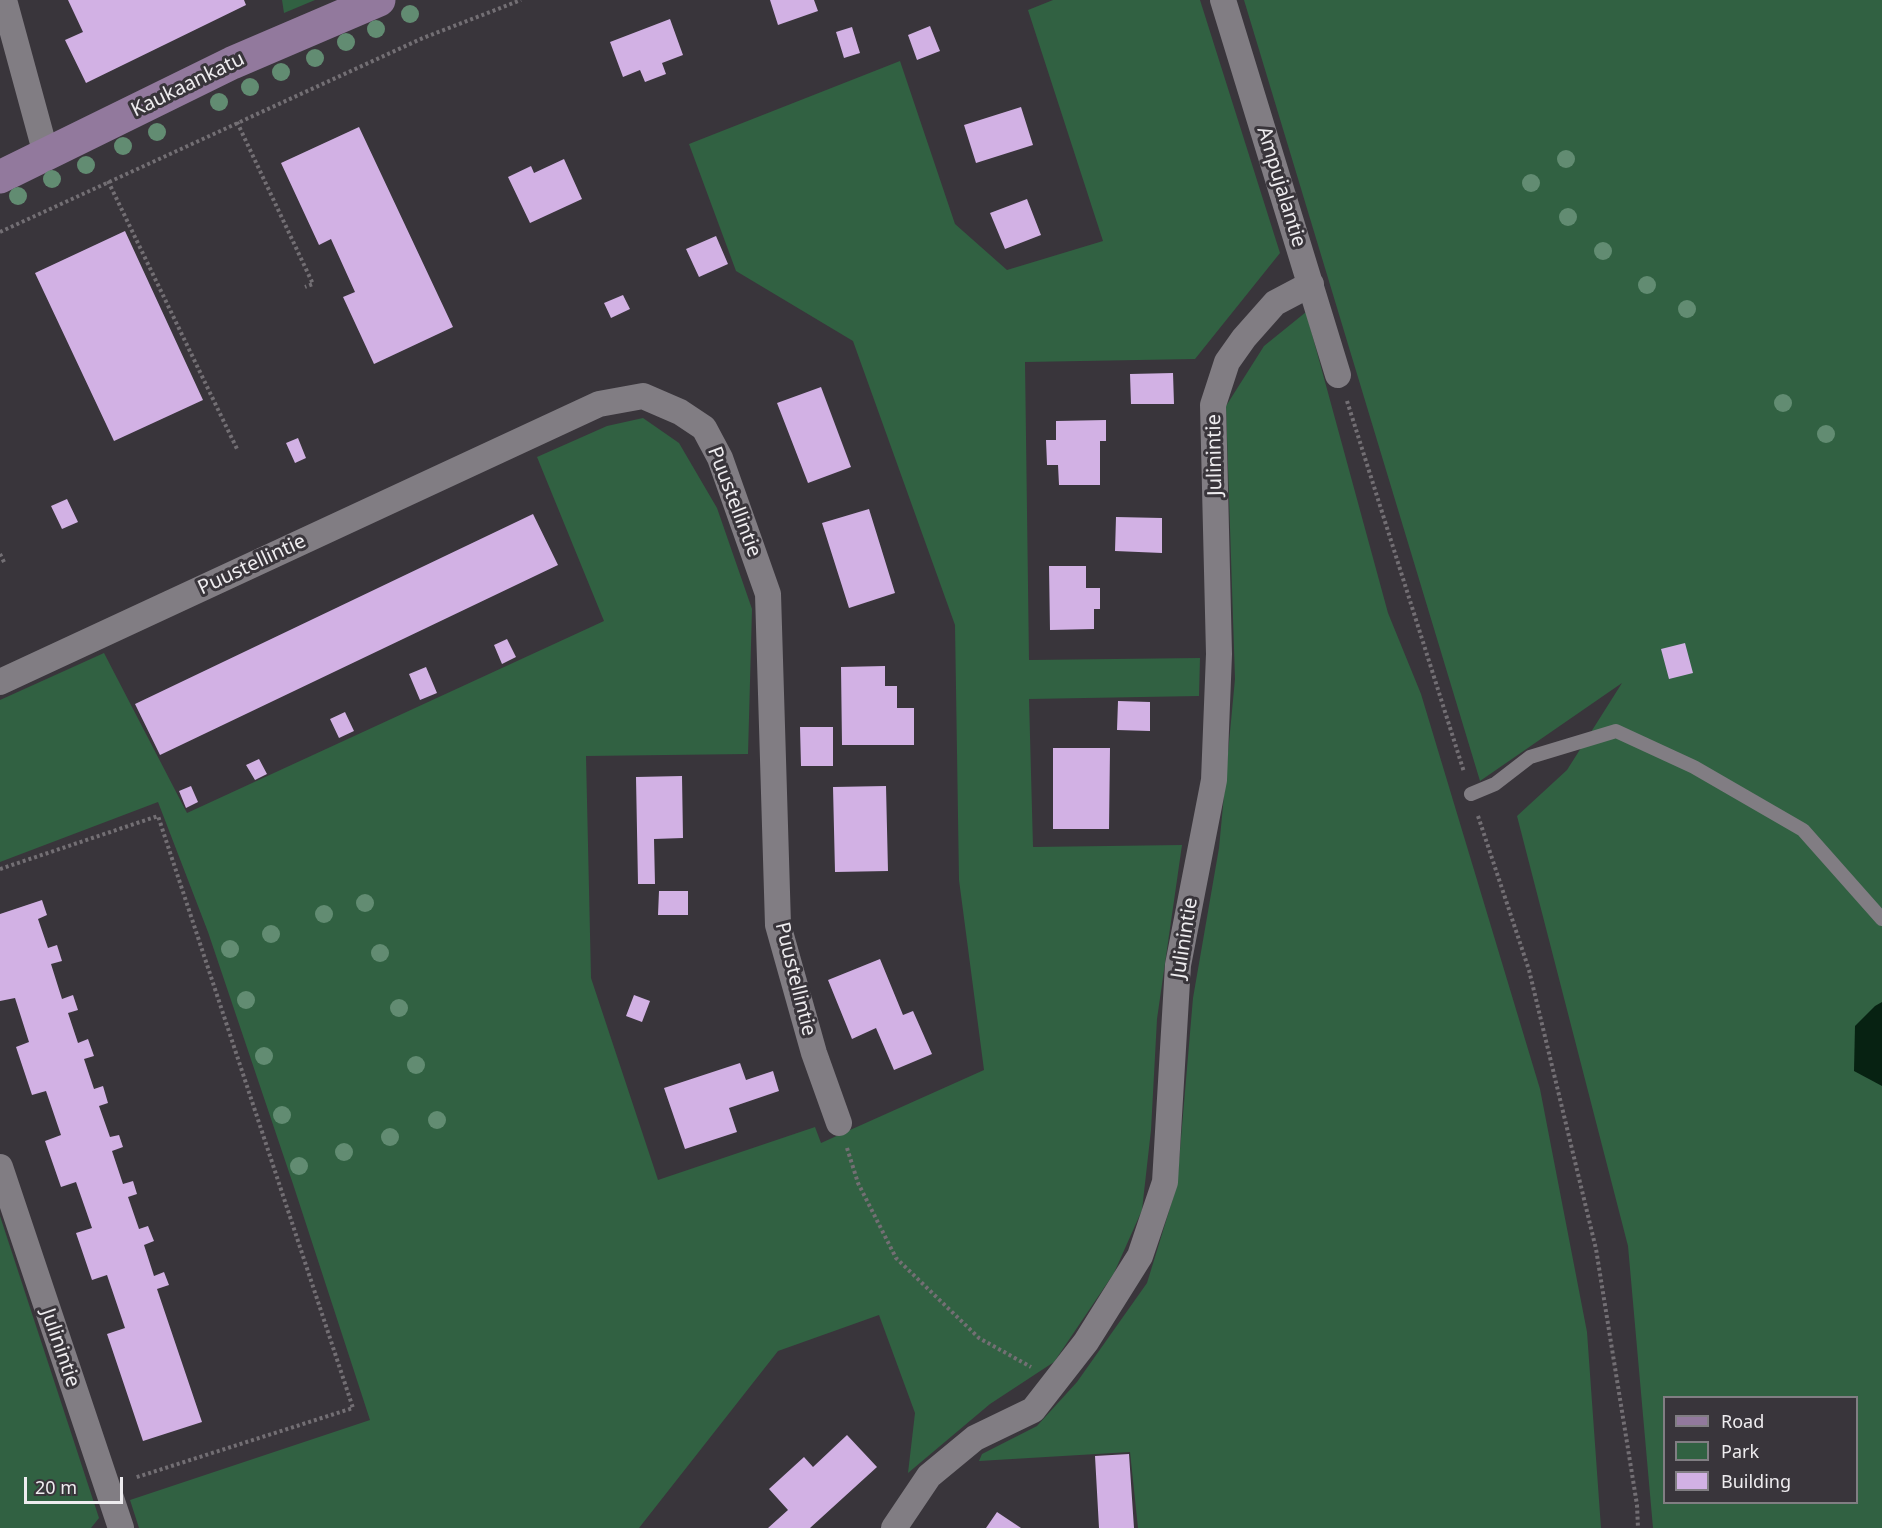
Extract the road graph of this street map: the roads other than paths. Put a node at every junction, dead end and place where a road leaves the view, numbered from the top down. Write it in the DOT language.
graph roads {
  1 [pos="4,0"];
  2 [pos="379,0"];
  3 [pos="1223,0"];
  4 [pos="46,154"];
  5 [pos="0,177"];
  6 [pos="1311,284"];
  7 [pos="1338,375"];
  8 [pos="0,682"];
  9 [pos="1471,794"];
  10 [pos="1882,919"];
  11 [pos="839,1123"];
  12 [pos="0,1167"];
  13 [pos="114,1523"];
  14 [pos="894,1528"];
  1 -- 4 [label="street"];
  2 -- 4 [label="street, Kaukaankatu"];
  3 -- 6 [label="street, Ampujalantie"];
  4 -- 5 [label="street, Kaukaankatu"];
  6 -- 7 [label="street, Ampujalantie"];
  6 -- 14 [label="street, Julinintie"];
  8 -- 11 [label="street, Puustellintie"];
  9 -- 10 [label="lane"];
  12 -- 13 [label="street, Julinintie"];
}
